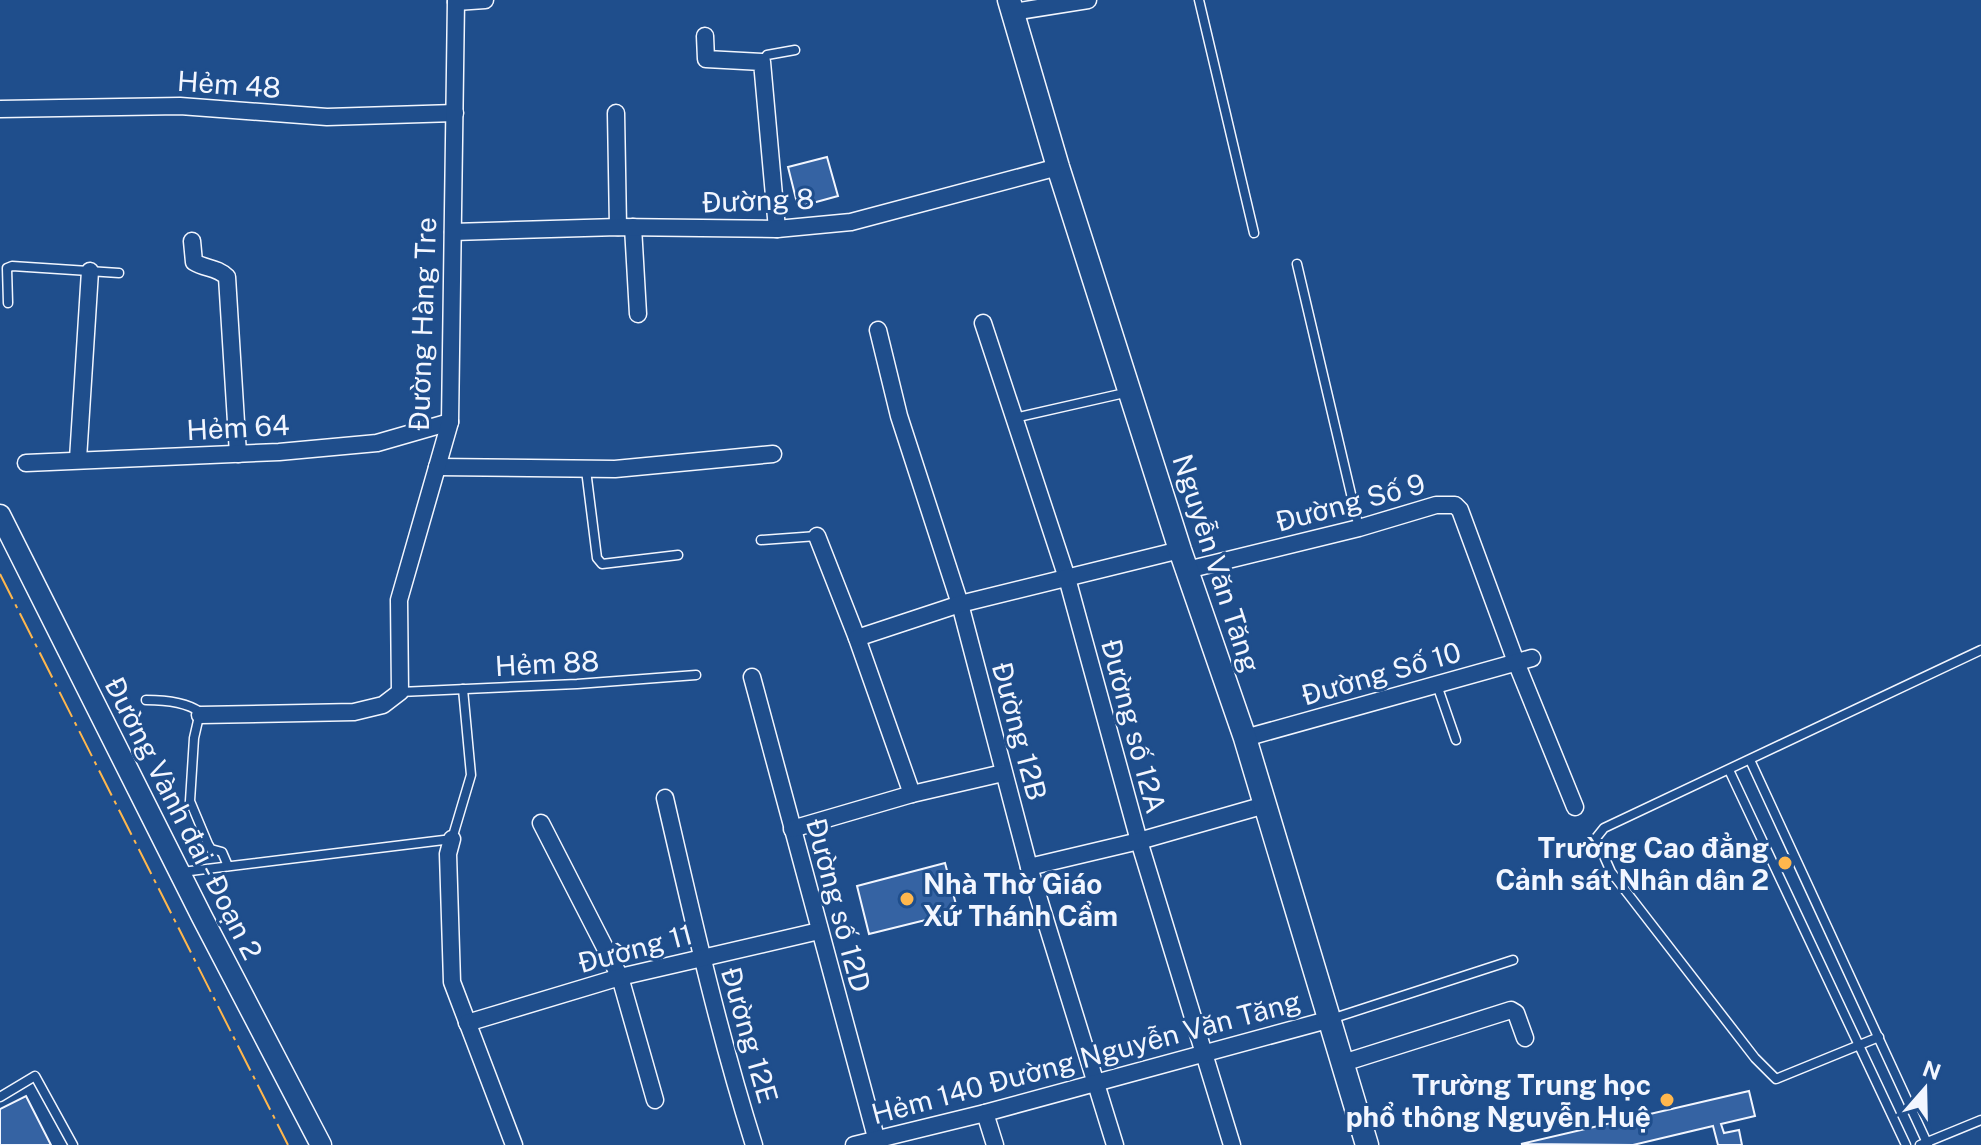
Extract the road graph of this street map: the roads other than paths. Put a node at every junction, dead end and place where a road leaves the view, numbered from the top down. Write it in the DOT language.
graph roads {
  1 [pos="485,0"];
  2 [pos="1088,0"];
  3 [pos="1199,0"];
  4 [pos="456,1"];
  5 [pos="1011,6"];
  6 [pos="705,36"];
  7 [pos="795,50"];
  8 [pos="762,62"];
  9 [pos="0,109"];
  10 [pos="455,113"];
  11 [pos="616,113"];
  12 [pos="1058,167"];
  13 [pos="625,227"];
  14 [pos="777,229"];
  15 [pos="453,232"];
  16 [pos="1254,233"];
  17 [pos="192,241"];
  18 [pos="1297,264"];
  19 [pos="90,271"];
  20 [pos="119,273"];
  21 [pos="8,303"];
  22 [pos="638,314"];
  23 [pos="983,323"];
  24 [pos="878,330"];
  25 [pos="1130,392"];
  26 [pos="1014,418"];
  27 [pos="450,422"];
  28 [pos="238,454"];
  29 [pos="773,454"];
  30 [pos="78,459"];
  31 [pos="26,463"];
  32 [pos="437,467"];
  33 [pos="586,470"];
  34 [pos="0,515"];
  35 [pos="1359,528"];
  36 [pos="817,536"];
  37 [pos="761,540"];
  38 [pos="678,555"];
  39 [pos="1184,560"];
  40 [pos="1067,578"];
  41 [pos="960,604"];
  42 [pos="857,638"];
  43 [pos="1981,650"];
  44 [pos="1524,660"];
  45 [pos="696,675"];
  46 [pos="752,677"];
  47 [pos="1437,685"];
  48 [pos="463,689"];
  49 [pos="400,692"];
  50 [pos="146,700"];
  51 [pos="200,715"];
  52 [pos="1245,738"];
  53 [pos="1456,740"];
  54 [pos="1750,760"];
  55 [pos="1729,770"];
  56 [pos="1003,773"];
  57 [pos="912,794"];
  58 [pos="665,798"];
  59 [pos="1265,805"];
  60 [pos="1575,807"];
  61 [pos="541,823"];
  62 [pos="792,829"];
  63 [pos="452,839"];
  64 [pos="1139,841"];
  65 [pos="228,866"];
  66 [pos="1029,867"];
  67 [pos="181,872"];
  68 [pos="819,931"];
  69 [pos="701,956"];
  70 [pos="1513,960"];
  71 [pos="620,977"];
  72 [pos="1331,1019"];
  73 [pos="467,1023"];
  74 [pos="1879,1037"];
  75 [pos="1525,1038"];
  76 [pos="1859,1045"];
  77 [pos="1205,1055"];
  78 [pos="1343,1063"];
  79 [pos="1096,1083"];
  80 [pos="0,1097"];
  81 [pos="655,1100"];
  82 [pos="985,1113"];
  83 [pos="1981,1122"];
  84 [pos="877,1142"];
  85 [pos="1925,1144"];
  86 [pos="73,1145"];
  87 [pos="321,1145"];
  88 [pos="514,1145"];
  89 [pos="754,1145"];
  90 [pos="854,1145"];
  91 [pos="995,1145"];
  92 [pos="1115,1145"];
  93 [pos="1232,1145"];
  94 [pos="1367,1145"];
  95 [pos="1906,1145"];
  1 -- 4 [label="street"];
  2 -- 5 [label="street"];
  3 -- 16 [label="lane"];
  4 -- 10 [label="street, Đường Hàng Tre"];
  5 -- 12 [label="main road, Nguyễn Văn Tăng"];
  6 -- 8 [label="street"];
  7 -- 8 [label="lane"];
  8 -- 14 [label="street"];
  9 -- 10 [label="street, Hẻm 48"];
  10 -- 15 [label="street, Đường Hàng Tre"];
  11 -- 13 [label="street"];
  12 -- 14 [label="street, Đường 8"];
  12 -- 25 [label="main road, Nguyễn Văn Tăng"];
  13 -- 14 [label="street, Đường 8"];
  13 -- 15 [label="street, Đường 8"];
  13 -- 22 [label="street"];
  15 -- 27 [label="street, Đường Hàng Tre"];
  17 -- 28 [label="street"];
  18 -- 35 [label="lane"];
  19 -- 20 [label="lane"];
  19 -- 21 [label="lane"];
  19 -- 30 [label="street"];
  23 -- 26 [label="street, Đường số 12A"];
  24 -- 41 [label="street, Đường 12B"];
  25 -- 26 [label="lane"];
  25 -- 39 [label="main road, Nguyễn Văn Tăng"];
  26 -- 40 [label="street, Đường số 12A"];
  27 -- 28 [label="street, Hẻm 64"];
  27 -- 32 [label="street, Đường Hàng Tre"];
  28 -- 30 [label="street, Hẻm 64"];
  29 -- 33 [label="street"];
  30 -- 31 [label="street, Hẻm 64"];
  32 -- 33 [label="street"];
  32 -- 49 [label="street, Đường Hàng Tre"];
  33 -- 38 [label="lane"];
  34 -- 67 [label="street, Đường Vành đai - Đoạn 2"];
  35 -- 39 [label="street, Đường Số 9"];
  35 -- 44 [label="street, Đường Số 9"];
  36 -- 37 [label="lane"];
  36 -- 42 [label="street"];
  39 -- 40 [label="street, Đường Số 9"];
  39 -- 52 [label="main road, Nguyễn Văn Tăng"];
  40 -- 41 [label="street, Đường Số 9"];
  40 -- 64 [label="street, Đường số 12A"];
  41 -- 42 [label="street, Đường Số 9"];
  41 -- 56 [label="street, Đường 12B"];
  42 -- 57 [label="street"];
  43 -- 54 [label="lane"];
  44 -- 47 [label="street, Đường Số 10"];
  44 -- 60 [label="street"];
  45 -- 48 [label="lane, Hẻm 88"];
  46 -- 62 [label="street, Đường số 12D"];
  47 -- 52 [label="street, Đường Số 10"];
  47 -- 53 [label="lane"];
  48 -- 49 [label="lane, Hẻm 88"];
  48 -- 63 [label="lane"];
  49 -- 51 [label="street"];
  50 -- 51 [label="lane"];
  51 -- 65 [label="lane"];
  52 -- 59 [label="main road, Nguyễn Văn Tăng"];
  54 -- 55 [label="lane"];
  54 -- 74 [label="lane"];
  55 -- 76 [label="lane"];
  55 -- 76 [label="lane"];
  56 -- 57 [label="street"];
  56 -- 66 [label="street, Đường 12B"];
  57 -- 62 [label="street"];
  58 -- 69 [label="street, Đường 12E"];
  59 -- 64 [label="street"];
  59 -- 72 [label="main road, Nguyễn Văn Tăng"];
  61 -- 71 [label="street"];
  62 -- 68 [label="street, Đường số 12D"];
  63 -- 65 [label="lane"];
  63 -- 73 [label="street"];
  64 -- 66 [label="street"];
  64 -- 77 [label="street, Đường số 12A"];
  65 -- 67 [label="lane"];
  66 -- 79 [label="street, Đường 12B"];
  67 -- 87 [label="street, Đường Vành đai - Đoạn 2"];
  68 -- 69 [label="street, Đường 11"];
  68 -- 84 [label="street, Đường số 12D"];
  69 -- 71 [label="street, Đường 11"];
  69 -- 89 [label="street, Đường 12E"];
  70 -- 72 [label="lane"];
  71 -- 73 [label="street, Đường 11"];
  71 -- 81 [label="street"];
  72 -- 77 [label="street, Hẻm 140 Đường Nguyễn Văn Tăng"];
  72 -- 78 [label="main road, Nguyễn Văn Tăng"];
  73 -- 88 [label="street"];
  74 -- 76 [label="lane"];
  74 -- 85 [label="lane"];
  75 -- 78 [label="street"];
  76 -- 95 [label="lane"];
  77 -- 79 [label="street, Hẻm 140 Đường Nguyễn Văn Tăng"];
  77 -- 93 [label="street, Đường số 12A"];
  78 -- 94 [label="main road, Nguyễn Văn Tăng"];
  79 -- 82 [label="street, Hẻm 140 Đường Nguyễn Văn Tăng"];
  79 -- 92 [label="street, Đường 12B"];
  80 -- 86 [label="lane"];
  82 -- 84 [label="street, Hẻm 140 Đường Nguyễn Văn Tăng"];
  82 -- 91 [label="street"];
  83 -- 85 [label="lane"];
  84 -- 90 [label="street, Hẻm 140 Đường Nguyễn Văn Tăng"];
}
